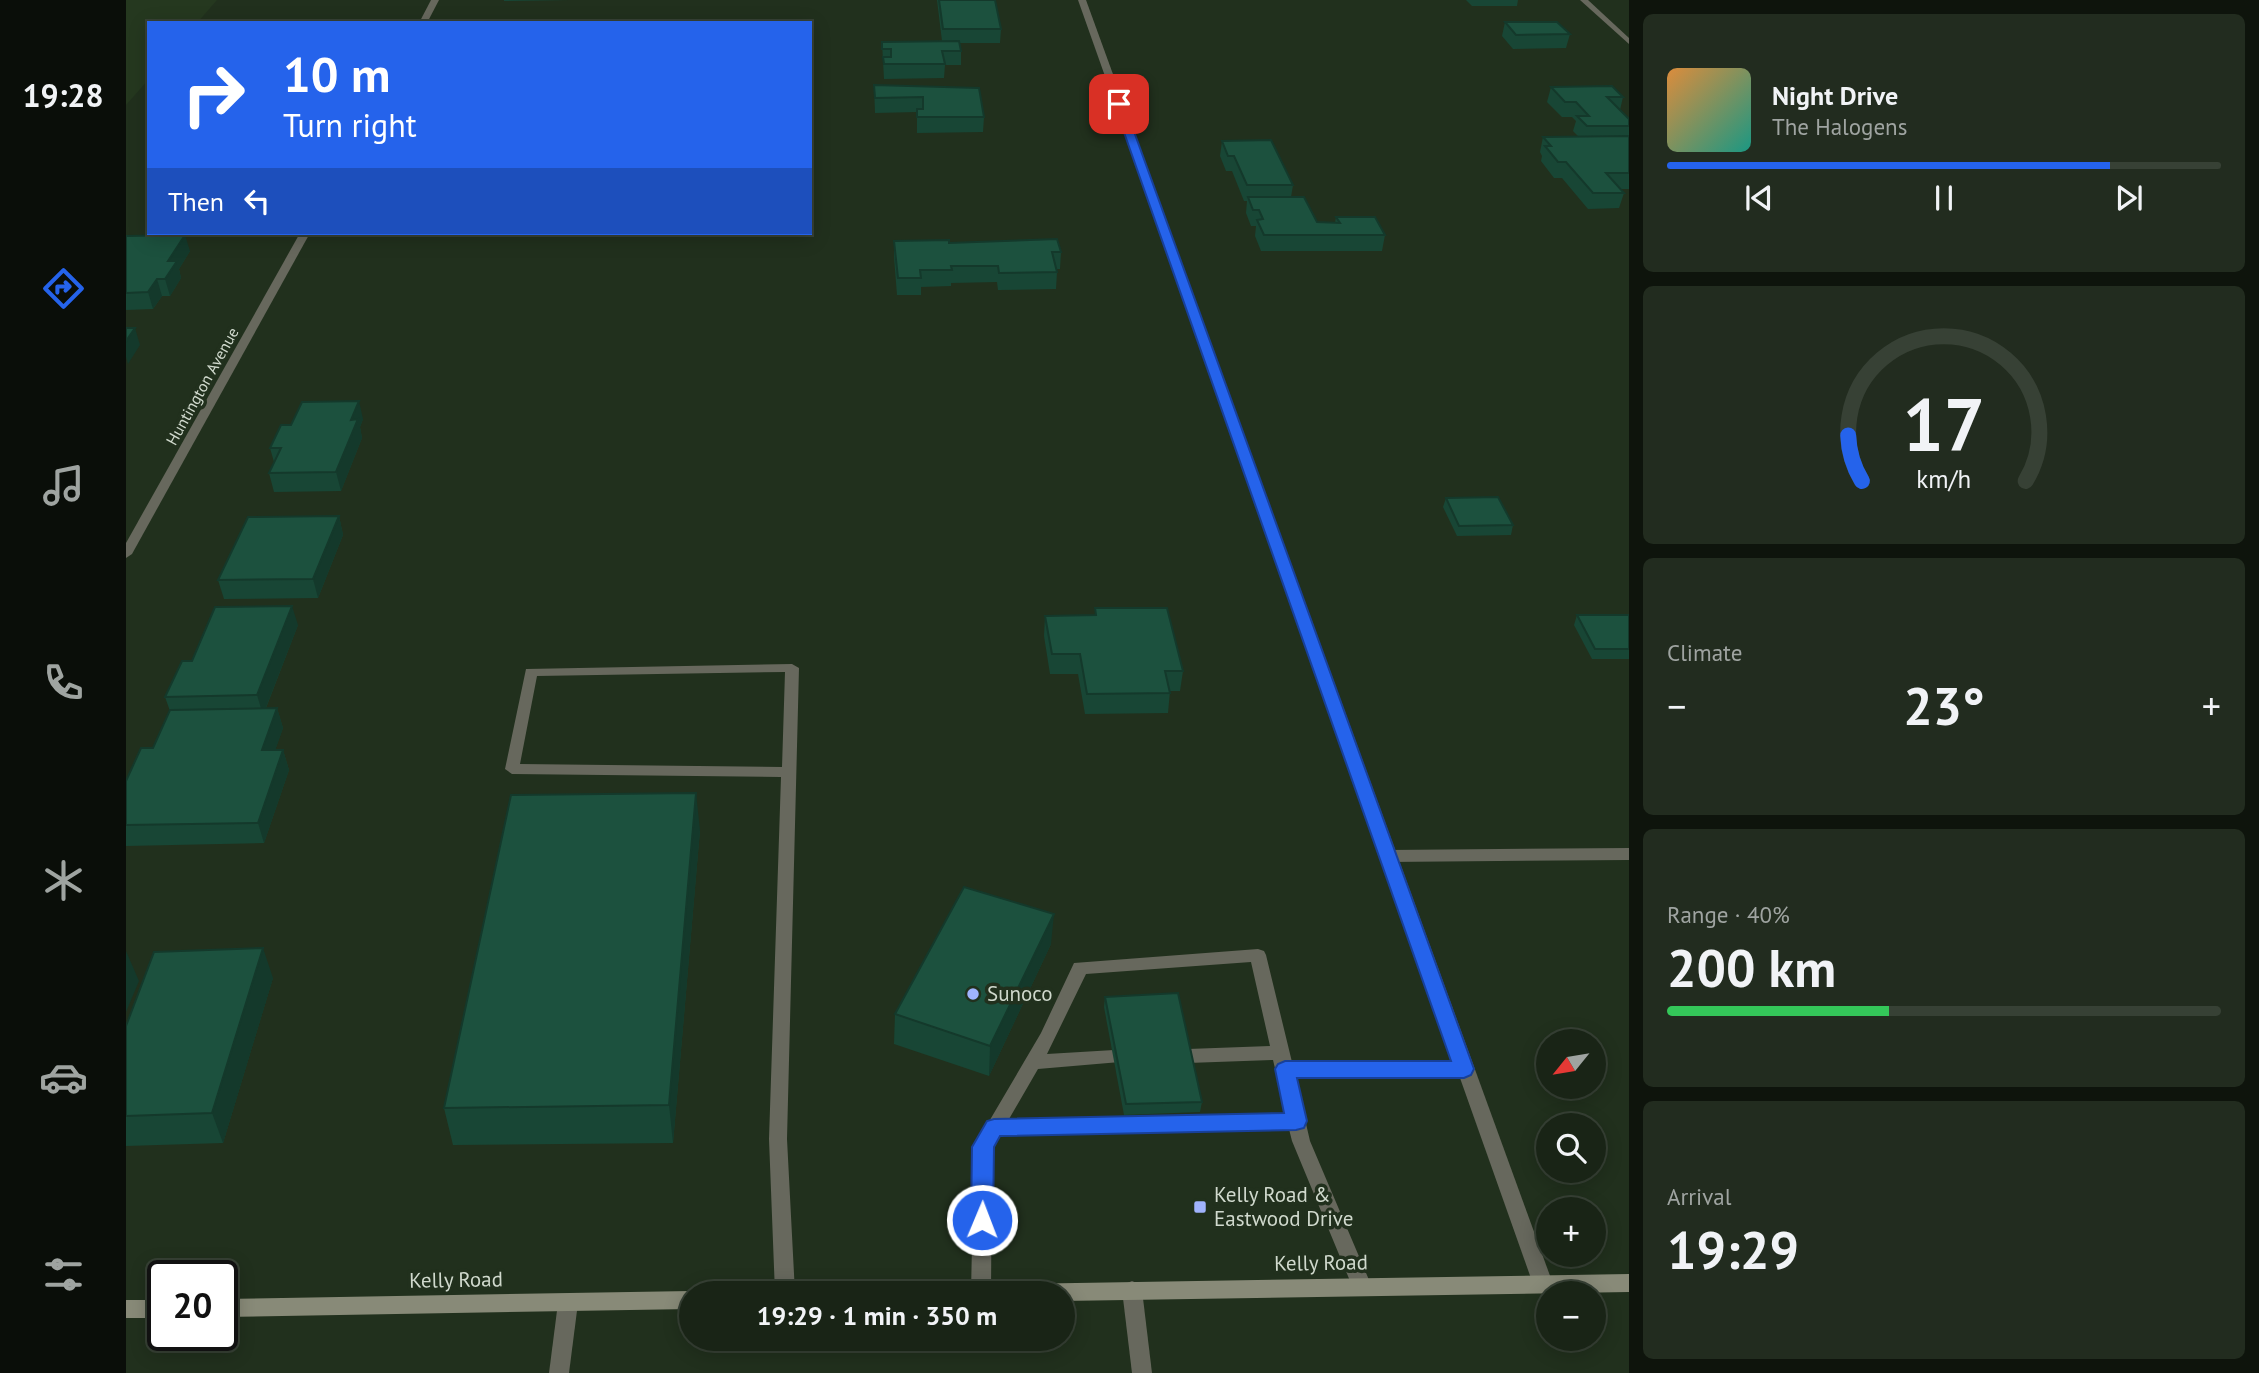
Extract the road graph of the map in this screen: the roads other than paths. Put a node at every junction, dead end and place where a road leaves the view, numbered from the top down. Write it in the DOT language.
graph roads {
  1 [pos="435,0"];
  2 [pos="1082,0"];
  3 [pos="1584,0"];
  4 [pos="424,21"];
  5 [pos="1629,42"];
  6 [pos="305,235"];
  7 [pos="126,554"];
  8 [pos="789,772"];
  9 [pos="1629,854"];
  10 [pos="1388,856"];
  11 [pos="1188,1056"];
  12 [pos="1114,1058"];
  13 [pos="1283,1061"];
  14 [pos="1032,1062"];
  15 [pos="1464,1069"];
  16 [pos="1296,1121"];
  17 [pos="994,1127"];
  18 [pos="784,1281"];
  19 [pos="981,1281"];
  20 [pos="1542,1281"];
  21 [pos="1606,1283"];
  22 [pos="1629,1283"];
  23 [pos="1536,1284"];
  24 [pos="1362,1287"];
  25 [pos="1132,1290"];
  26 [pos="1075,1291"];
  27 [pos="679,1300"];
  28 [pos="568,1303"];
  29 [pos="238,1308"];
  30 [pos="147,1309"];
  31 [pos="126,1310"];
  32 [pos="559,1373"];
  33 [pos="1142,1373"];
  1 -- 4 [label="street"];
  2 -- 10 [label="street"];
  3 -- 5 [label="street"];
  6 -- 7 [label="street, Huntington Avenue"];
  8 -- 8 [label="street"];
  8 -- 18 [label="street"];
  9 -- 10 [label="street"];
  10 -- 15 [label="street"];
  11 -- 13 [label="street"];
  12 -- 14 [label="street"];
  13 -- 14 [label="street"];
  13 -- 15 [label="street"];
  13 -- 16 [label="street"];
  14 -- 17 [label="street"];
  15 -- 20 [label="street"];
  16 -- 17 [label="street"];
  16 -- 24 [label="street"];
  17 -- 19 [label="street"];
  21 -- 22 [label="street, Kelly Road"];
  23 -- 24 [label="street, Kelly Road"];
  24 -- 25 [label="street, Kelly Road"];
  25 -- 26 [label="street, Kelly Road"];
  25 -- 33 [label="street"];
  27 -- 28 [label="street, Kelly Road"];
  28 -- 29 [label="street, Kelly Road"];
  28 -- 32 [label="street"];
  30 -- 31 [label="street"];
}
